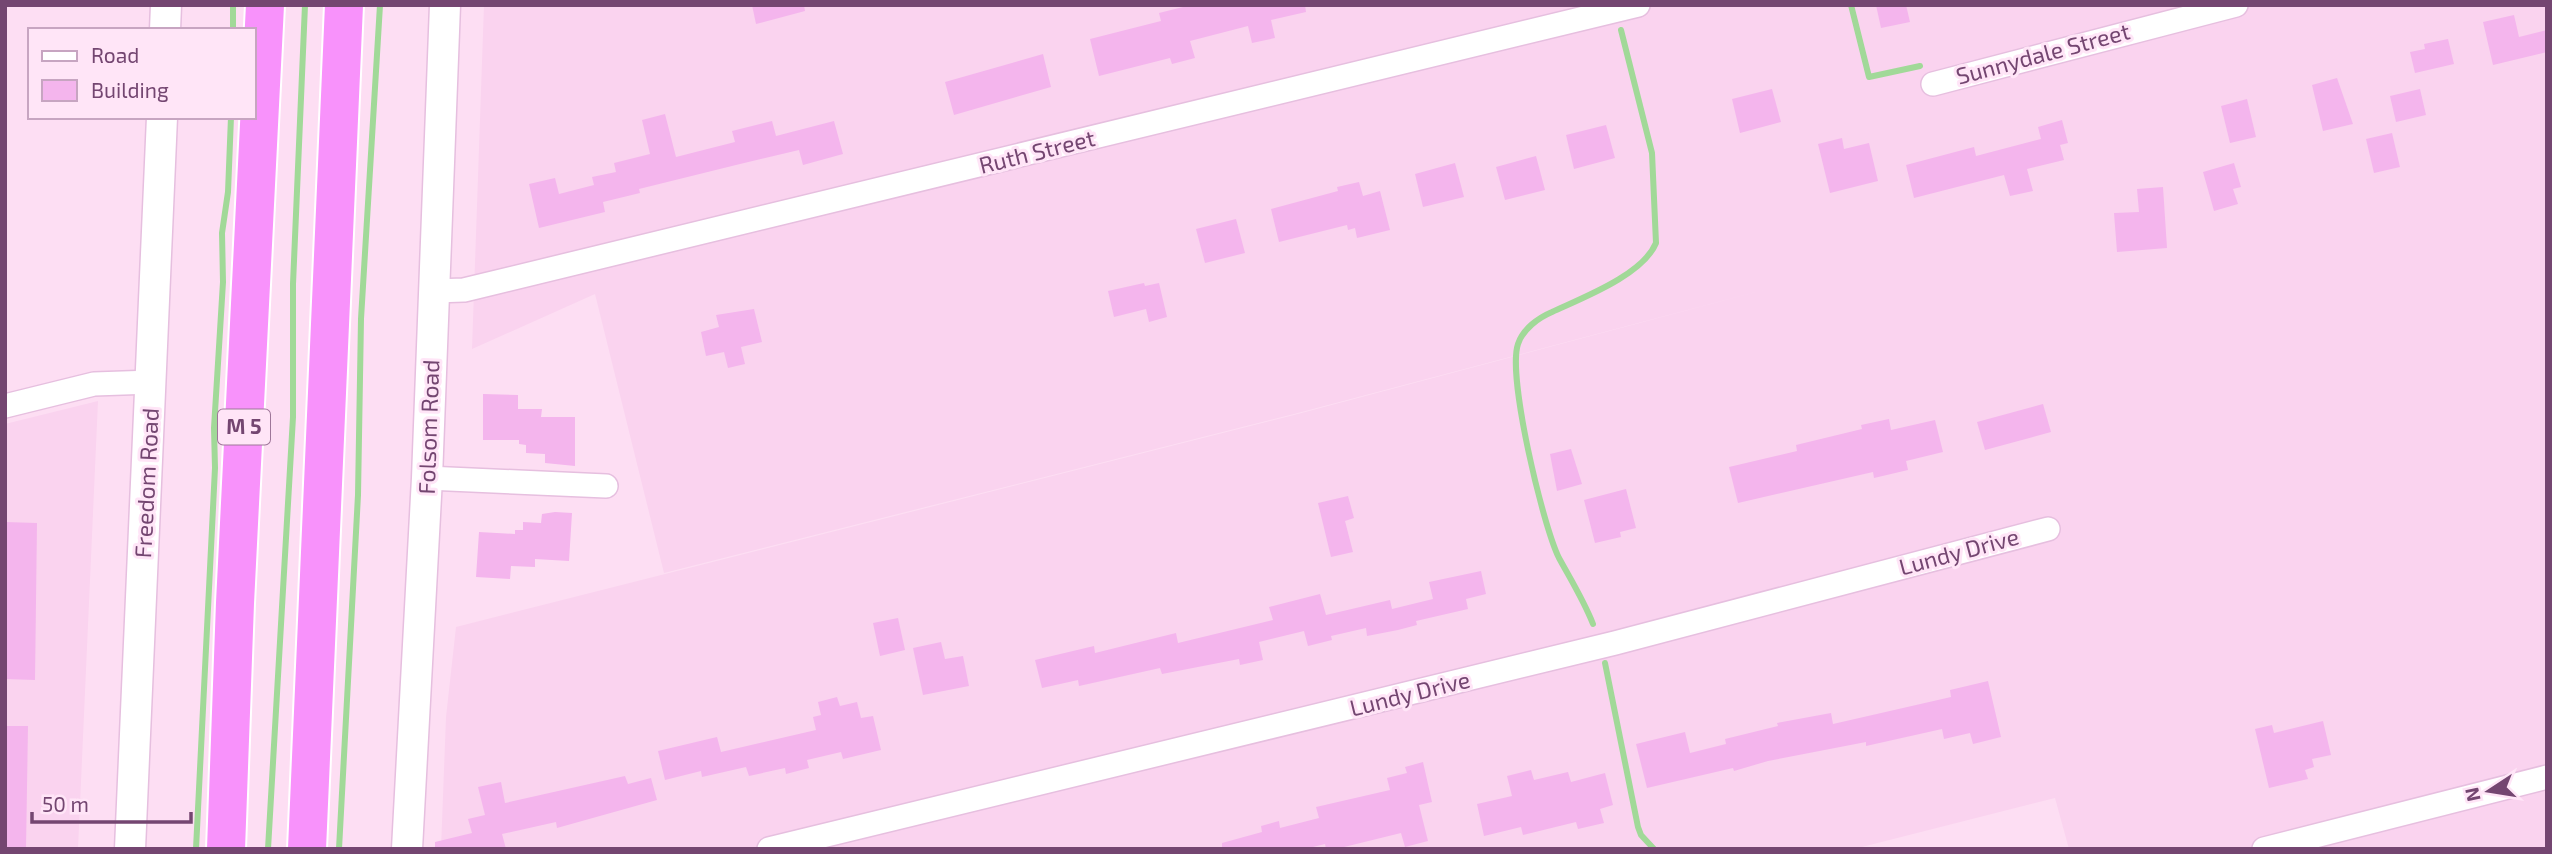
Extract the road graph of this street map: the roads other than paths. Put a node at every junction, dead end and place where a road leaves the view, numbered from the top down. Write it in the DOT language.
graph roads {
  1 [pos="166,5"];
  2 [pos="265,5"];
  3 [pos="344,5"];
  4 [pos="445,5"];
  5 [pos="1638,5"];
  6 [pos="2236,5"];
  7 [pos="165,28"];
  8 [pos="1933,84"];
  9 [pos="162,119"];
  10 [pos="434,291"];
  11 [pos="152,382"];
  12 [pos="5,406"];
  13 [pos="427,478"];
  14 [pos="606,486"];
  15 [pos="2048,529"];
  16 [pos="2547,777"];
  17 [pos="130,849"];
  18 [pos="226,849"];
  19 [pos="307,849"];
  20 [pos="407,849"];
  21 [pos="769,849"];
  22 [pos="2264,849"];
  1 -- 7 [label="street"];
  2 -- 18 [label="highway, M 5"];
  3 -- 19 [label="highway"];
  4 -- 10 [label="street, Folsom Road"];
  5 -- 10 [label="street, Ruth Street"];
  6 -- 8 [label="street, Sunnydale Street"];
  9 -- 11 [label="street, Freedom Road"];
  10 -- 13 [label="street, Folsom Road"];
  11 -- 12 [label="street"];
  11 -- 17 [label="street, Freedom Road"];
  13 -- 14 [label="street"];
  13 -- 20 [label="street, Folsom Road"];
  15 -- 21 [label="street, Lundy Drive"];
  16 -- 22 [label="street"];
}
